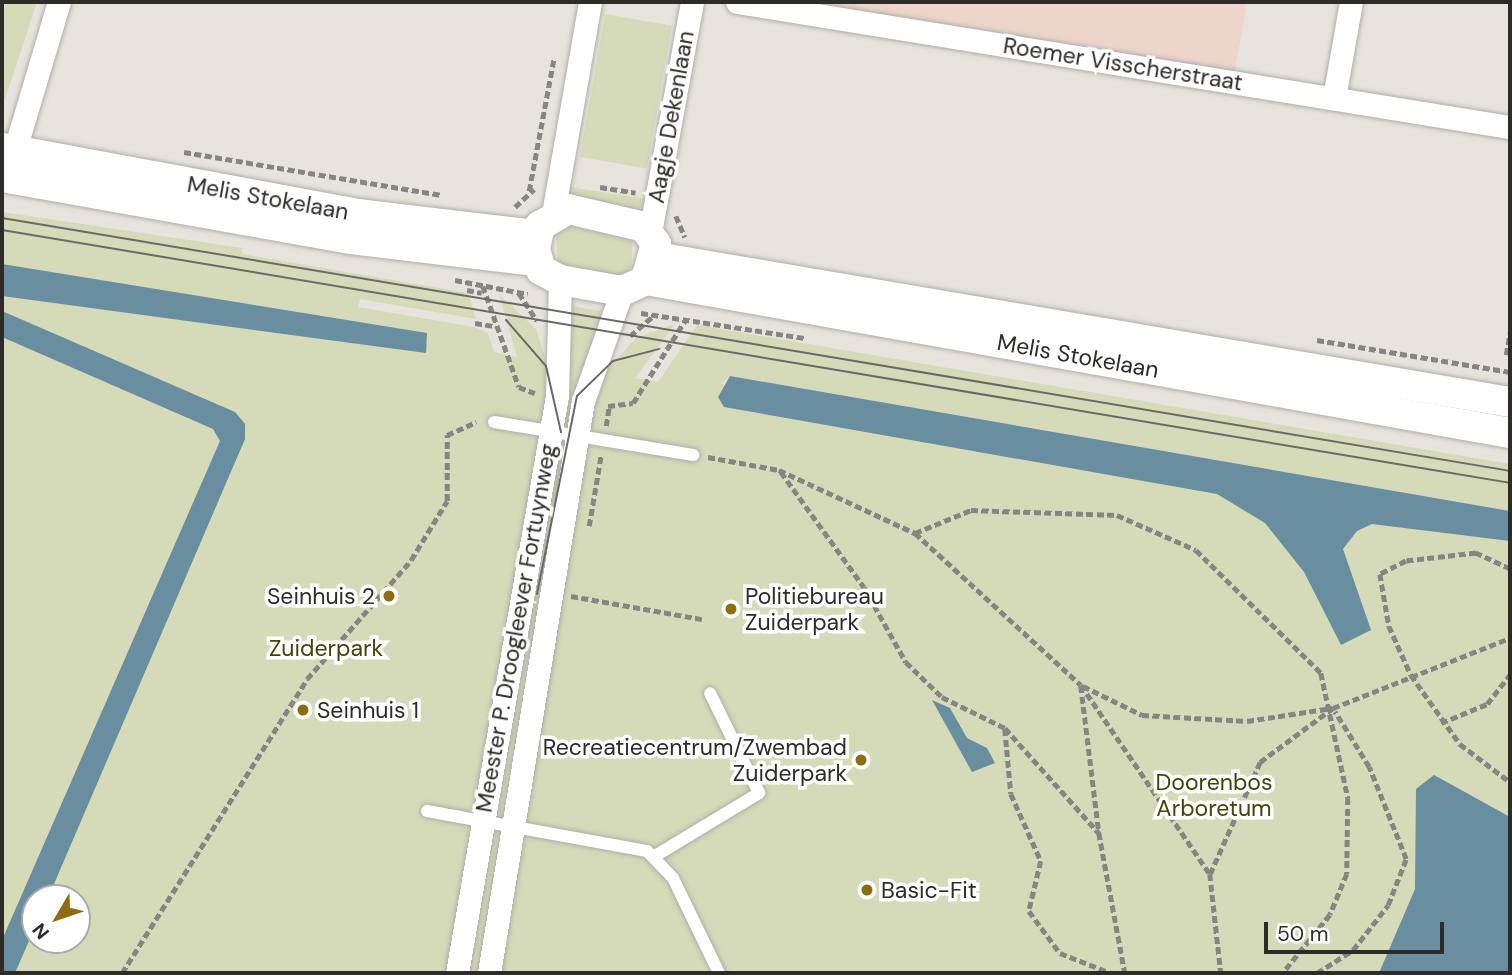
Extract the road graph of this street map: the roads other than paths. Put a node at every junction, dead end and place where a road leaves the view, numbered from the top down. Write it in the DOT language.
graph roads {
  1 [pos="60,2"];
  2 [pos="590,2"];
  3 [pos="692,2"];
  4 [pos="737,2"];
  5 [pos="1351,2"];
  6 [pos="1334,99"];
  7 [pos="1510,127"];
  8 [pos="6,164"];
  9 [pos="542,237"];
  10 [pos="643,265"];
  11 [pos="560,281"];
  12 [pos="1510,402"];
  13 [pos="494,422"];
  14 [pos="551,432"];
  15 [pos="1510,433"];
  16 [pos="576,436"];
  17 [pos="693,454"];
  18 [pos="710,692"];
  19 [pos="427,811"];
  20 [pos="482,820"];
  21 [pos="515,827"];
  22 [pos="654,856"];
  23 [pos="457,973"];
  24 [pos="489,973"];
  25 [pos="719,973"];
  1 -- 8 [label="street"];
  2 -- 9 [label="street"];
  3 -- 10 [label="street, Aagje Dekenlaan"];
  4 -- 6 [label="street, Roemer Visscherstraat"];
  5 -- 6 [label="street"];
  6 -- 7 [label="street, Roemer Visscherstraat"];
  8 -- 9 [label="street, Melis Stokelaan"];
  9 -- 10 [label="street, Melis Stokelaan"];
  9 -- 11 [label="street"];
  10 -- 11 [label="street"];
  10 -- 12 [label="street, Melis Stokelaan"];
  10 -- 15 [label="street, Melis Stokelaan"];
  10 -- 16 [label="street, Meester P. Droogleever Fortuynweg"];
  11 -- 14 [label="street, Meester P. Droogleever Fortuynweg"];
  13 -- 14 [label="lane"];
  14 -- 16 [label="lane"];
  14 -- 20 [label="street, Meester P. Droogleever Fortuynweg"];
  16 -- 17 [label="lane"];
  16 -- 21 [label="street, Meester P. Droogleever Fortuynweg"];
  18 -- 22 [label="lane"];
  19 -- 20 [label="lane"];
  20 -- 21 [label="lane"];
  20 -- 23 [label="street, Meester P. Droogleever Fortuynweg"];
  21 -- 22 [label="lane"];
  21 -- 24 [label="street, Meester P. Droogleever Fortuynweg"];
  22 -- 25 [label="lane"];
}
